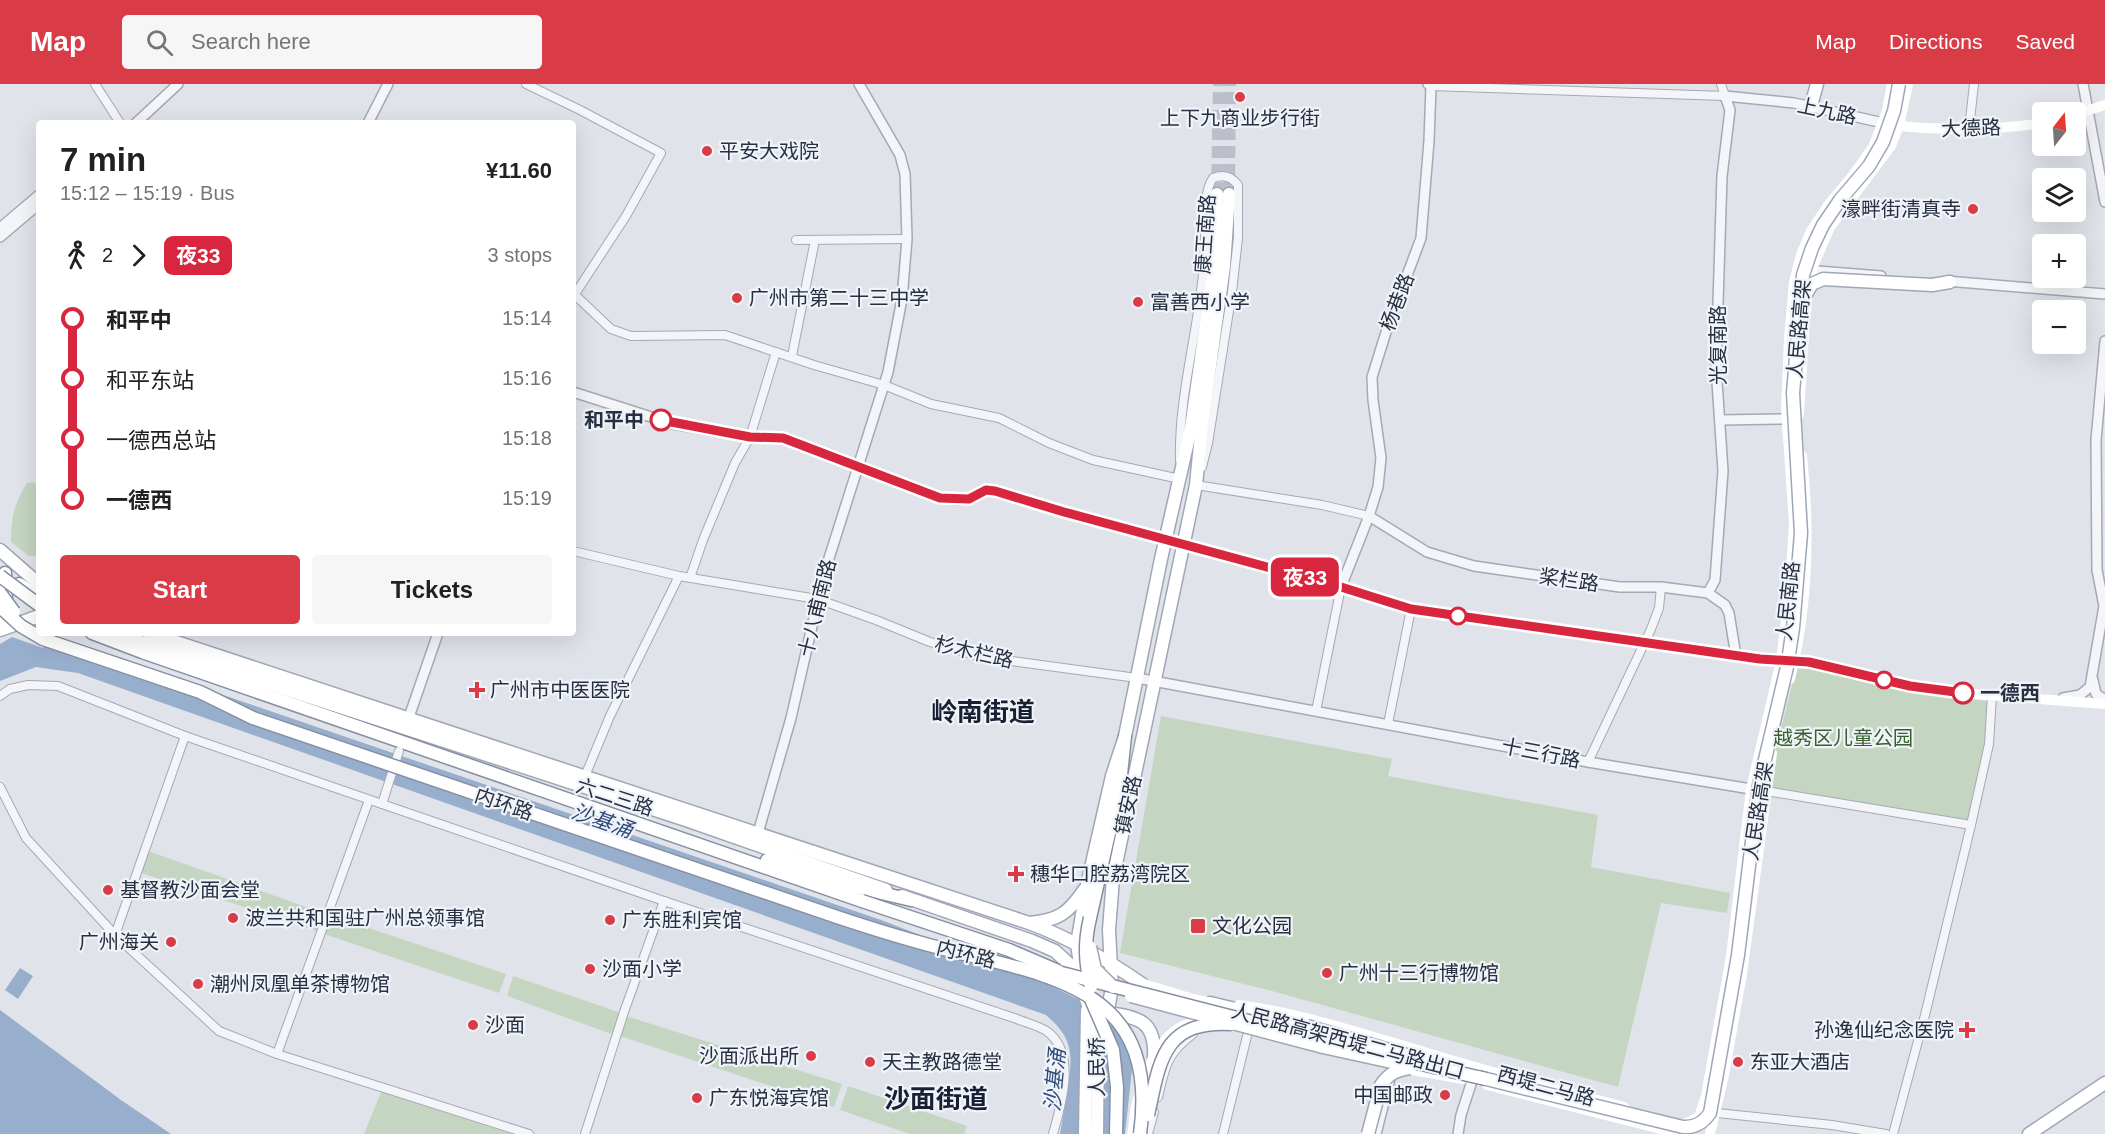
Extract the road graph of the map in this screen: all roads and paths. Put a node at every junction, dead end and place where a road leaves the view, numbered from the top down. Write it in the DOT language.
graph roads {
  1 [pos="95,84"];
  2 [pos="178,84"];
  3 [pos="388,84"];
  4 [pos="526,84"];
  5 [pos="859,84"];
  6 [pos="1721,84"];
  7 [pos="1817,84"];
  8 [pos="1892,84"];
  9 [pos="1899,84"];
  10 [pos="1908,84"];
  11 [pos="1974,84"];
  12 [pos="2083,84"];
  13 [pos="1429,85"];
  14 [pos="1725,96"];
  15 [pos="2105,105"];
  16 [pos="1811,106"];
  17 [pos="2088,110"];
  18 [pos="118,120"];
  19 [pos="139,120"];
  20 [pos="370,120"];
  21 [pos="1883,123"];
  22 [pos="2032,124"];
  23 [pos="1899,126"];
  24 [pos="1970,129"];
  25 [pos="36,198"];
  26 [pos="2105,202"];
  27 [pos="36,207"];
  28 [pos="0,228"];
  29 [pos="0,237"];
  30 [pos="907,239"];
  31 [pos="796,240"];
  32 [pos="815,240"];
  33 [pos="1797,270"];
  34 [pos="1811,271"];
  35 [pos="1950,282"];
  36 [pos="576,292"];
  37 [pos="2105,294"];
  38 [pos="576,297"];
  39 [pos="1798,315"];
  40 [pos="2105,341"];
  41 [pos="776,352"];
  42 [pos="792,356"];
  43 [pos="884,385"];
  44 [pos="576,393"];
  45 [pos="1786,419"];
  46 [pos="1720,420"];
  47 [pos="750,437"];
  48 [pos="857,467"];
  49 [pos="1180,479"];
  50 [pos="1196,485"];
  51 [pos="1369,516"];
  52 [pos="1165,539"];
  53 [pos="1184,544"];
  54 [pos="0,550"];
  55 [pos="576,552"];
  56 [pos="2,573"];
  57 [pos="679,576"];
  58 [pos="690,578"];
  59 [pos="36,581"];
  60 [pos="1661,586"];
  61 [pos="1341,587"];
  62 [pos="0,593"];
  63 [pos="1708,593"];
  64 [pos="36,594"];
  65 [pos="817,599"];
  66 [pos="36,602"];
  67 [pos="0,607"];
  68 [pos="1411,609"];
  69 [pos="36,617"];
  70 [pos="0,621"];
  71 [pos="0,630"];
  72 [pos="32,633"];
  73 [pos="36,635"];
  74 [pos="39,636"];
  75 [pos="100,636"];
  76 [pos="122,636"];
  77 [pos="158,636"];
  78 [pos="437,636"];
  79 [pos="1644,642"];
  80 [pos="1736,656"];
  81 [pos="1795,660"];
  82 [pos="1781,661"];
  83 [pos="1137,678"];
  84 [pos="2093,680"];
  85 [pos="1154,681"];
  86 [pos="1992,695"];
  87 [pos="0,696"];
  88 [pos="2049,700"];
  89 [pos="2105,702"];
  90 [pos="1316,711"];
  91 [pos="408,720"];
  92 [pos="1388,724"];
  93 [pos="185,736"];
  94 [pos="1125,736"];
  95 [pos="399,752"];
  96 [pos="1588,762"];
  97 [pos="585,776"];
  98 [pos="0,787"];
  99 [pos="1751,789"];
  100 [pos="1766,791"];
  101 [pos="369,800"];
  102 [pos="382,804"];
  103 [pos="1971,825"];
  104 [pos="656,829"];
  105 [pos="758,833"];
  106 [pos="1087,885"];
  107 [pos="911,900"];
  108 [pos="664,901"];
  109 [pos="1003,915"];
  110 [pos="1090,918"];
  111 [pos="1029,923"];
  112 [pos="998,928"];
  113 [pos="1109,930"];
  114 [pos="115,935"];
  115 [pos="1077,944"];
  116 [pos="935,947"];
  117 [pos="1109,969"];
  118 [pos="1142,984"];
  119 [pos="1087,1002"];
  120 [pos="1210,1004"];
  121 [pos="1107,1013"];
  122 [pos="1090,1016"];
  123 [pos="1230,1025"];
  124 [pos="1248,1032"];
  125 [pos="1113,1050"];
  126 [pos="1377,1050"];
  127 [pos="277,1054"];
  128 [pos="1435,1056"];
  129 [pos="1154,1058"];
  130 [pos="1393,1066"];
  131 [pos="1424,1068"];
  132 [pos="1486,1079"];
  133 [pos="1472,1081"];
  134 [pos="2105,1083"];
  135 [pos="1717,1113"];
  136 [pos="1678,1128"];
  137 [pos="1140,1133"];
  138 [pos="529,1134"];
  139 [pos="585,1134"];
  140 [pos="1053,1134"];
  141 [pos="1085,1134"];
  142 [pos="1097,1134"];
  143 [pos="1101,1134"];
  144 [pos="1116,1134"];
  145 [pos="1223,1134"];
  146 [pos="1368,1134"];
  147 [pos="1376,1134"];
  148 [pos="1458,1134"];
  149 [pos="1710,1134"];
  150 [pos="1886,1134"];
  151 [pos="1893,1134"];
  152 [pos="2031,1134"];
  1 -- 18 [label="street"];
  2 -- 19 [label="street"];
  3 -- 20 [label="street"];
  4 -- 36 [label="street"];
  5 -- 30 [label="street, 十八甫南路"];
  6 -- 14 [label="street"];
  7 -- 16 [label="main road"];
  8 -- 21 [label="main road, 人民南路"];
  9 -- 39 [label="main road, 人民路高架, bridge"];
  10 -- 23 [label="main road, 人民南路"];
  11 -- 24 [label="street"];
  12 -- 17 [label="street"];
  13 -- 14 [label="street, 上九路"];
  13 -- 51 [label="street, 杨巷路"];
  14 -- 16 [label="street, 上九路"];
  14 -- 46 [label="street, 光复南路"];
  15 -- 17 [label="main road"];
  16 -- 21 [label="street, 上九路"];
  17 -- 26 [label="street"];
  21 -- 23 [label="street, 上九路"];
  21 -- 33 [label="main road, 人民南路"];
  22 -- 24 [label="main road, 大德路"];
  23 -- 24 [label="main road, 大德路"];
  23 -- 34 [label="main road, 人民南路"];
  25 -- 28 [label="street"];
  27 -- 29 [label="street"];
  30 -- 32 [label="street"];
  30 -- 43 [label="street, 十八甫南路"];
  31 -- 32 [label="street"];
  32 -- 42 [label="street"];
  33 -- 34 [label="street"];
  33 -- 45 [label="main road, 人民南路"];
  34 -- 35 [label="street"];
  34 -- 81 [label="main road, 人民南路"];
  35 -- 37 [label="street"];
  35 -- 39 [label="main road, bridge"];
  38 -- 41 [label="street"];
  39 -- 132 [label="main road, 人民路高架, bridge"];
  40 -- 84 [label="street"];
  41 -- 42 [label="street"];
  41 -- 47 [label="street"];
  42 -- 43 [label="street"];
  43 -- 48 [label="street, 十八甫南路"];
  43 -- 49 [label="street"];
  44 -- 47 [label="street"];
  45 -- 46 [label="street"];
  45 -- 82 [label="main road, 人民南路"];
  46 -- 63 [label="street, 光复南路"];
  47 -- 48 [label="street"];
  47 -- 58 [label="street"];
  48 -- 52 [label="street"];
  48 -- 65 [label="street, 十八甫南路"];
  49 -- 50 [label="main road, 康王南路"];
  49 -- 50 [label="street, 康王南路"];
  49 -- 52 [label="main road, 康王南路"];
  50 -- 51 [label="street"];
  50 -- 53 [label="main road, 康王南路"];
  51 -- 60 [label="street, 桨栏路"];
  51 -- 61 [label="street, 杨巷路"];
  52 -- 53 [label="street"];
  52 -- 83 [label="main road, 康王南路"];
  53 -- 61 [label="street"];
  53 -- 85 [label="main road, 康王南路"];
  54 -- 59 [label="main road"];
  55 -- 57 [label="street, 杉木栏路"];
  56 -- 64 [label="main road"];
  56 -- 66 [label="main road, bridge"];
  56 -- 70 [label="main road"];
  57 -- 58 [label="street, 杉木栏路"];
  57 -- 97 [label="street"];
  58 -- 65 [label="street, 杉木栏路"];
  60 -- 63 [label="street, 桨栏路"];
  60 -- 79 [label="street"];
  61 -- 68 [label="street"];
  61 -- 90 [label="street"];
  62 -- 72 [label="main road, bridge"];
  63 -- 80 [label="street"];
  65 -- 83 [label="street, 杉木栏路"];
  65 -- 105 [label="street, 十八甫南路"];
  67 -- 72 [label="main road, 内环路, bridge"];
  68 -- 79 [label="street"];
  68 -- 92 [label="street"];
  69 -- 71 [label="main road"];
  72 -- 73 [label="main road, 内环路, bridge"];
  74 -- 116 [label="main road, 内环路, bridge"];
  75 -- 104 [label="main road, 内环路"];
  76 -- 107 [label="main road, 六二三路"];
  77 -- 91 [label="main road, 六二三路"];
  78 -- 91 [label="street"];
  79 -- 80 [label="street"];
  79 -- 96 [label="street"];
  80 -- 82 [label="street"];
  81 -- 82 [label="street"];
  81 -- 86 [label="main road"];
  81 -- 100 [label="main road, 人民南路"];
  82 -- 99 [label="main road, 人民南路"];
  83 -- 85 [label="street"];
  83 -- 94 [label="main road, 镇安路"];
  84 -- 88 [label="street"];
  84 -- 89 [label="street"];
  85 -- 90 [label="street"];
  85 -- 113 [label="main road, 镇安路"];
  86 -- 88 [label="main road"];
  86 -- 103 [label="street"];
  87 -- 93 [label="street"];
  88 -- 89 [label="main road"];
  90 -- 92 [label="street, 十三行路"];
  91 -- 97 [label="main road, 六二三路"];
  92 -- 96 [label="street, 十三行路"];
  93 -- 101 [label="street"];
  93 -- 114 [label="street"];
  94 -- 106 [label="main road, 镇安路"];
  94 -- 110 [label="main road"];
  95 -- 102 [label="street"];
  96 -- 99 [label="street, 十三行路"];
  97 -- 105 [label="main road, 六二三路"];
  98 -- 114 [label="street"];
  99 -- 100 [label="street, 十三行路"];
  99 -- 136 [label="main road, 人民南路"];
  100 -- 103 [label="street"];
  100 -- 135 [label="main road, 人民南路"];
  101 -- 102 [label="street"];
  101 -- 127 [label="street"];
  102 -- 108 [label="street"];
  103 -- 151 [label="street"];
  104 -- 107 [label="main road"];
  104 -- 125 [label="main road, 内环路, bridge"];
  105 -- 109 [label="main road, 六二三路"];
  106 -- 111 [label="main road"];
  106 -- 115 [label="main road, 镇安路"];
  107 -- 112 [label="main road, 六二三路"];
  108 -- 139 [label="street"];
  108 -- 140 [label="street"];
  109 -- 111 [label="main road, 六二三路"];
  109 -- 112 [label="main road"];
  110 -- 123 [label="main road, bridge"];
  110 -- 125 [label="main road, bridge"];
  111 -- 115 [label="main road, 六二三路"];
  112 -- 119 [label="main road, 六二三路"];
  113 -- 117 [label="main road, 镇安路"];
  113 -- 118 [label="main road"];
  114 -- 127 [label="street"];
  115 -- 117 [label="main road, 六二三路"];
  115 -- 119 [label="main road, 镇安路"];
  116 -- 132 [label="main road, bridge"];
  116 -- 137 [label="main road, 内环路, bridge"];
  117 -- 118 [label="main road, 六二三路"];
  117 -- 119 [label="main road"];
  117 -- 121 [label="main road, 人民桥"];
  118 -- 120 [label="main road, 西堤二马路"];
  119 -- 122 [label="main road, 人民桥"];
  120 -- 126 [label="main road"];
  120 -- 128 [label="main road, 西堤二马路"];
  120 -- 132 [label="main road, 人民路高架西堤二马路出口, bridge"];
  121 -- 129 [label="main road"];
  121 -- 143 [label="main road, 人民桥, bridge"];
  122 -- 141 [label="main road"];
  122 -- 142 [label="main road, 人民桥"];
  123 -- 124 [label="main road, 西堤二马路"];
  123 -- 129 [label="main road, 西堤二马路"];
  123 -- 131 [label="main road, bridge"];
  123 -- 137 [label="main road, bridge"];
  124 -- 130 [label="main road, 西堤二马路"];
  124 -- 145 [label="street"];
  125 -- 144 [label="main road, 内环路"];
  126 -- 128 [label="main road"];
  126 -- 130 [label="main road"];
  127 -- 138 [label="street"];
  128 -- 136 [label="main road, 西堤二马路"];
  129 -- 137 [label="main road"];
  130 -- 133 [label="main road, 西堤二马路"];
  130 -- 147 [label="street"];
  131 -- 132 [label="main road, bridge"];
  131 -- 146 [label="main road, bridge"];
  133 -- 136 [label="main road, 西堤二马路"];
  133 -- 148 [label="street"];
  134 -- 152 [label="main road"];
  135 -- 149 [label="main road, 人民南路"];
  135 -- 150 [label="street"];
}
